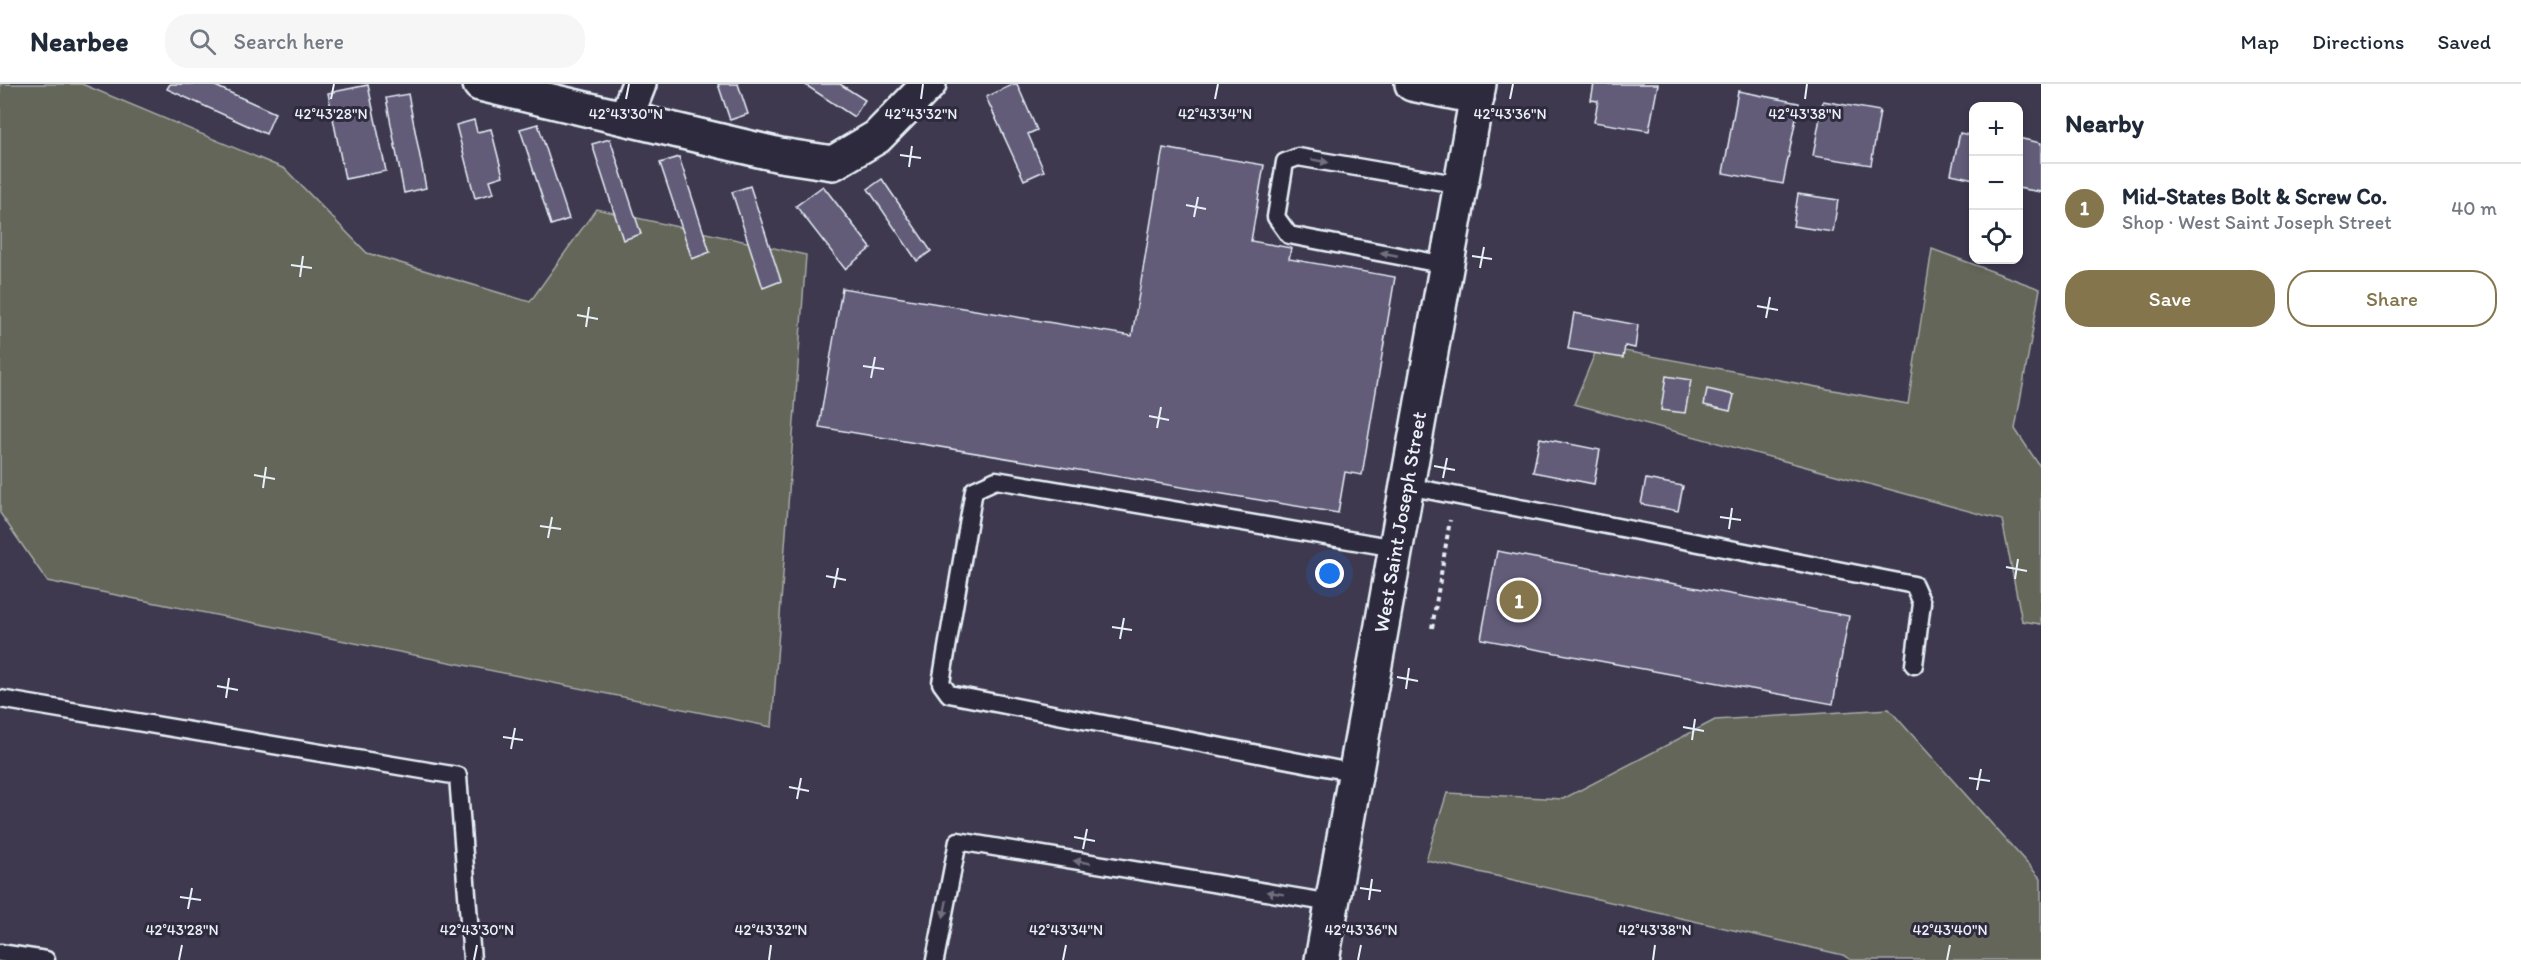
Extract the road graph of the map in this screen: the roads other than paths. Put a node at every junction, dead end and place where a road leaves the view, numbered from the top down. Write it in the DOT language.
graph roads {
  1 [pos="480,84"];
  2 [pos="639,84"];
  3 [pos="929,84"];
  4 [pos="1412,84"];
  5 [pos="1478,90"];
  6 [pos="626,117"];
  7 [pos="1461,185"];
  8 [pos="1446,265"];
  9 [pos="1407,486"];
  10 [pos="1396,548"];
  11 [pos="1914,665"];
  12 [pos="0,699"];
  13 [pos="1356,773"];
  14 [pos="1332,903"];
  15 [pos="0,953"];
  16 [pos="46,960"];
  17 [pos="472,960"];
  18 [pos="935,960"];
  19 [pos="1322,960"];
  1 -- 6 [label="street"];
  2 -- 6 [label="street"];
  3 -- 6 [label="street"];
  4 -- 5 [label="street"];
  5 -- 7 [label="street, West Saint Joseph Street"];
  7 -- 8 [label="street, West Saint Joseph Street"];
  8 -- 7 [label="lane, one-way"];
  8 -- 9 [label="street, West Saint Joseph Street"];
  9 -- 10 [label="street, West Saint Joseph Street"];
  9 -- 11 [label="lane"];
  10 -- 13 [label="street, West Saint Joseph Street"];
  10 -- 13 [label="lane"];
  12 -- 17 [label="lane"];
  13 -- 14 [label="street, West Saint Joseph Street"];
  14 -- 18 [label="lane, one-way"];
  14 -- 19 [label="street, West Saint Joseph Street"];
  15 -- 16 [label="lane"];
}
